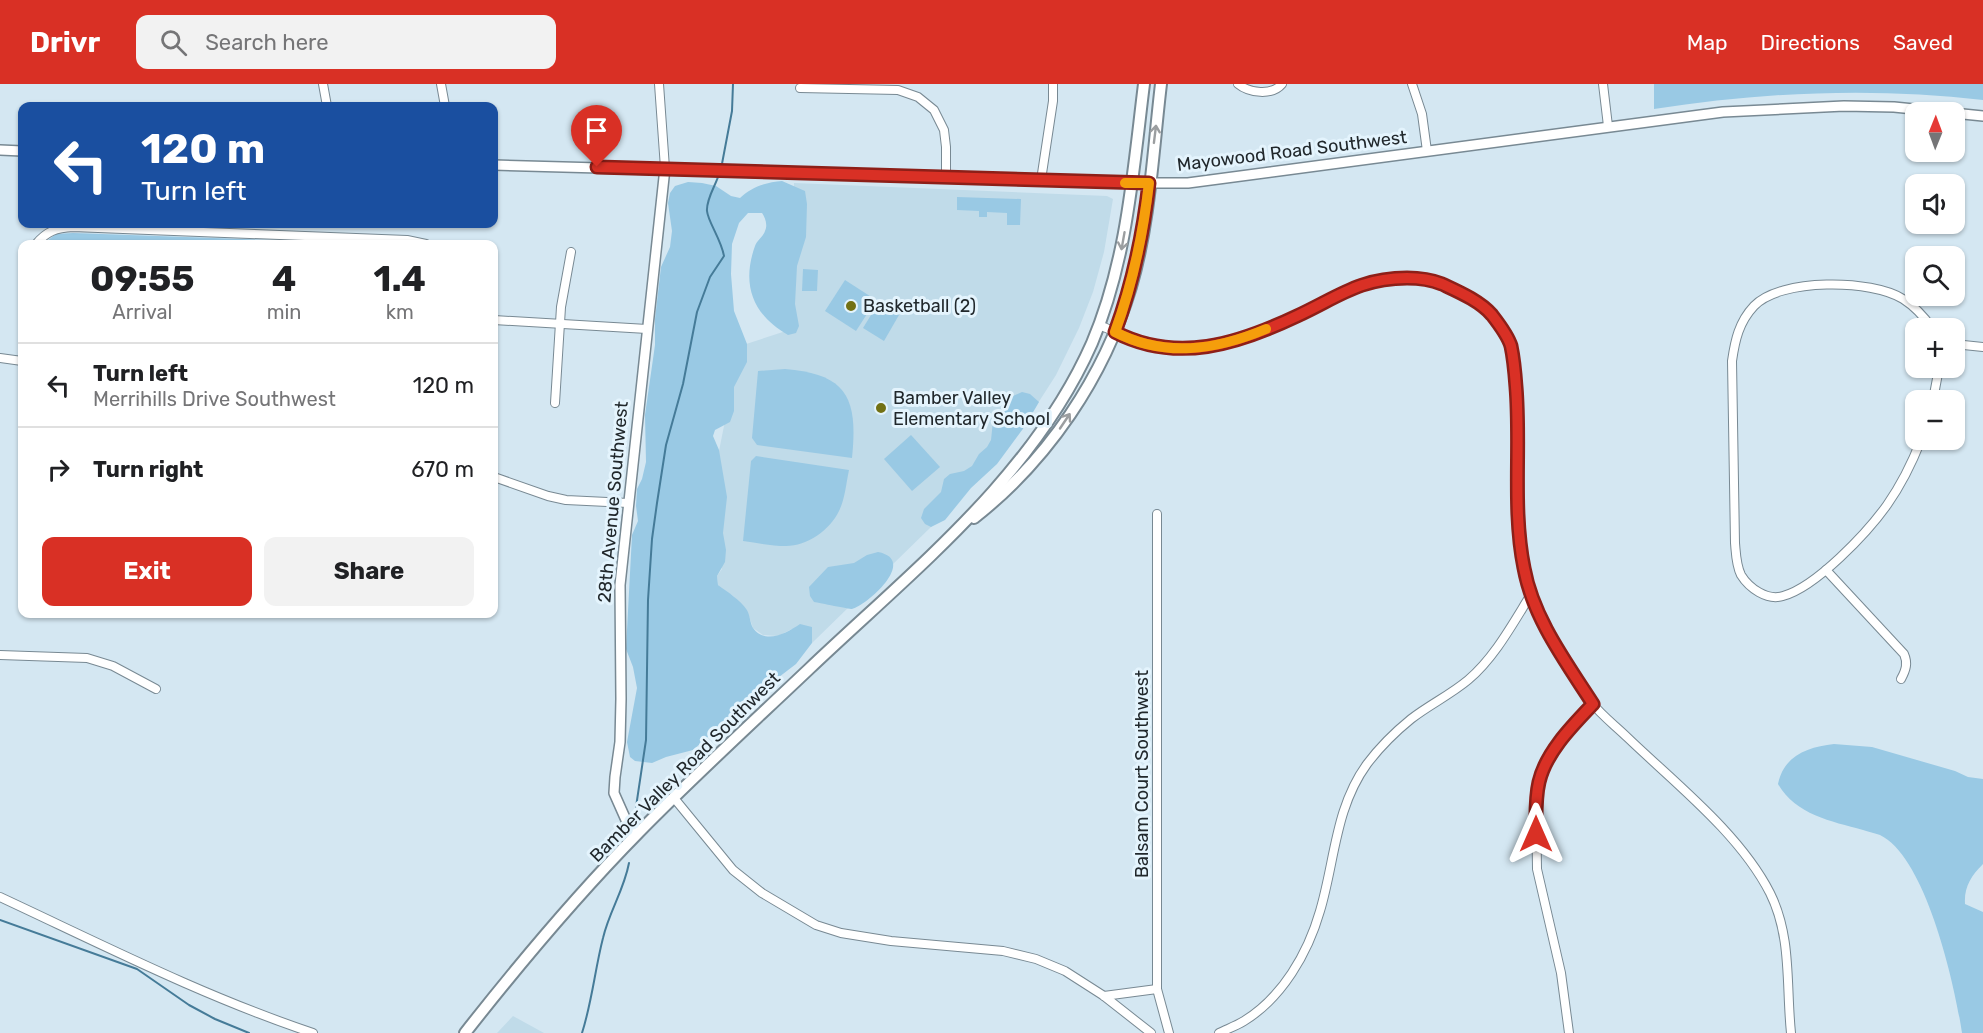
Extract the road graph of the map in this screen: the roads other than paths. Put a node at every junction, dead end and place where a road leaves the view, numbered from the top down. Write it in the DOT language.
graph roads {
  1 [pos="323,84"];
  2 [pos="441,84"];
  3 [pos="659,84"];
  4 [pos="1053,84"];
  5 [pos="1144,84"];
  6 [pos="1161,84"];
  7 [pos="1238,84"];
  8 [pos="1282,84"];
  9 [pos="1412,84"];
  10 [pos="1603,84"];
  11 [pos="800,88"];
  12 [pos="326,102"];
  13 [pos="444,102"];
  14 [pos="1983,116"];
  15 [pos="1608,126"];
  16 [pos="0,150"];
  17 [pos="18,151"];
  18 [pos="1427,151"];
  19 [pos="498,165"];
  20 [pos="666,168"];
  21 [pos="946,178"];
  22 [pos="1041,180"];
  23 [pos="1131,183"];
  24 [pos="1149,183"];
  25 [pos="63,228"];
  26 [pos="63,228"];
  27 [pos="194,228"];
  28 [pos="194,232"];
  29 [pos="40,240"];
  30 [pos="407,240"];
  31 [pos="571,252"];
  32 [pos="1922,318"];
  33 [pos="498,320"];
  34 [pos="559,324"];
  35 [pos="1099,325"];
  36 [pos="646,329"];
  37 [pos="1115,332"];
  38 [pos="1965,345"];
  39 [pos="1983,346"];
  40 [pos="0,358"];
  41 [pos="18,360"];
  42 [pos="555,403"];
  43 [pos="1916,450"];
  44 [pos="498,478"];
  45 [pos="628,503"];
  46 [pos="1157,514"];
  47 [pos="945,541"];
  48 [pos="1826,570"];
  49 [pos="1530,596"];
  50 [pos="0,655"];
  51 [pos="1900,679"];
  52 [pos="156,689"];
  53 [pos="1593,704"];
  54 [pos="674,798"];
  55 [pos="638,832"];
  56 [pos="0,897"];
  57 [pos="1157,989"];
  58 [pos="1104,996"];
  59 [pos="313,1033"];
  60 [pos="465,1033"];
  61 [pos="1151,1033"];
  62 [pos="1168,1033"];
  63 [pos="1219,1033"];
  64 [pos="1569,1033"];
  65 [pos="1791,1033"];
  1 -- 12 [label="street"];
  2 -- 13 [label="street"];
  3 -- 20 [label="street"];
  4 -- 22 [label="street"];
  5 -- 23 [label="main road, Bamber Valley Road Southwest"];
  24 -- 6 [label="main road, Bamber Valley Road Southwest, one-way"];
  7 -- 8 [label="street"];
  9 -- 18 [label="street"];
  10 -- 15 [label="street"];
  11 -- 21 [label="street"];
  14 -- 15 [label="street, Mayowood Road Southwest"];
  15 -- 18 [label="street, Mayowood Road Southwest"];
  16 -- 17 [label="street"];
  18 -- 24 [label="street, Mayowood Road Southwest"];
  19 -- 20 [label="street, Mayowood Road Southwest"];
  20 -- 21 [label="street, Mayowood Road Southwest"];
  20 -- 36 [label="street, 28th Avenue Southwest"];
  21 -- 22 [label="street, Mayowood Road Southwest"];
  22 -- 23 [label="street, Mayowood Road Southwest"];
  23 -- 24 [label="street, Mayowood Road Southwest"];
  23 -- 35 [label="main road, Bamber Valley Road Southwest, one-way"];
  24 -- 37 [label="main road, Bamber Valley Road Southwest"];
  25 -- 28 [label="street"];
  26 -- 29 [label="street"];
  27 -- 28 [label="street"];
  28 -- 30 [label="street"];
  31 -- 34 [label="street"];
  32 -- 48 [label="street"];
  33 -- 34 [label="street"];
  34 -- 36 [label="street"];
  34 -- 42 [label="street"];
  35 -- 37 [label="street"];
  35 -- 47 [label="main road, Bamber Valley Road Southwest"];
  36 -- 45 [label="street, 28th Avenue Southwest"];
  47 -- 37 [label="main road, Bamber Valley Road Southwest, one-way"];
  37 -- 49 [label="street"];
  38 -- 39 [label="street"];
  40 -- 41 [label="street"];
  43 -- 48 [label="street"];
  44 -- 45 [label="street"];
  45 -- 55 [label="street, 28th Avenue Southwest"];
  46 -- 57 [label="street, Balsam Court Southwest"];
  47 -- 54 [label="main road, Bamber Valley Road Southwest"];
  48 -- 51 [label="street"];
  49 -- 53 [label="street"];
  49 -- 63 [label="street"];
  50 -- 52 [label="street"];
  53 -- 64 [label="street"];
  53 -- 65 [label="street"];
  54 -- 55 [label="main road, Bamber Valley Road Southwest"];
  54 -- 58 [label="street"];
  55 -- 60 [label="main road, Bamber Valley Road Southwest"];
  56 -- 59 [label="street"];
  57 -- 58 [label="street"];
  57 -- 62 [label="street, Balsam Court Southwest"];
  58 -- 61 [label="street"];
}
